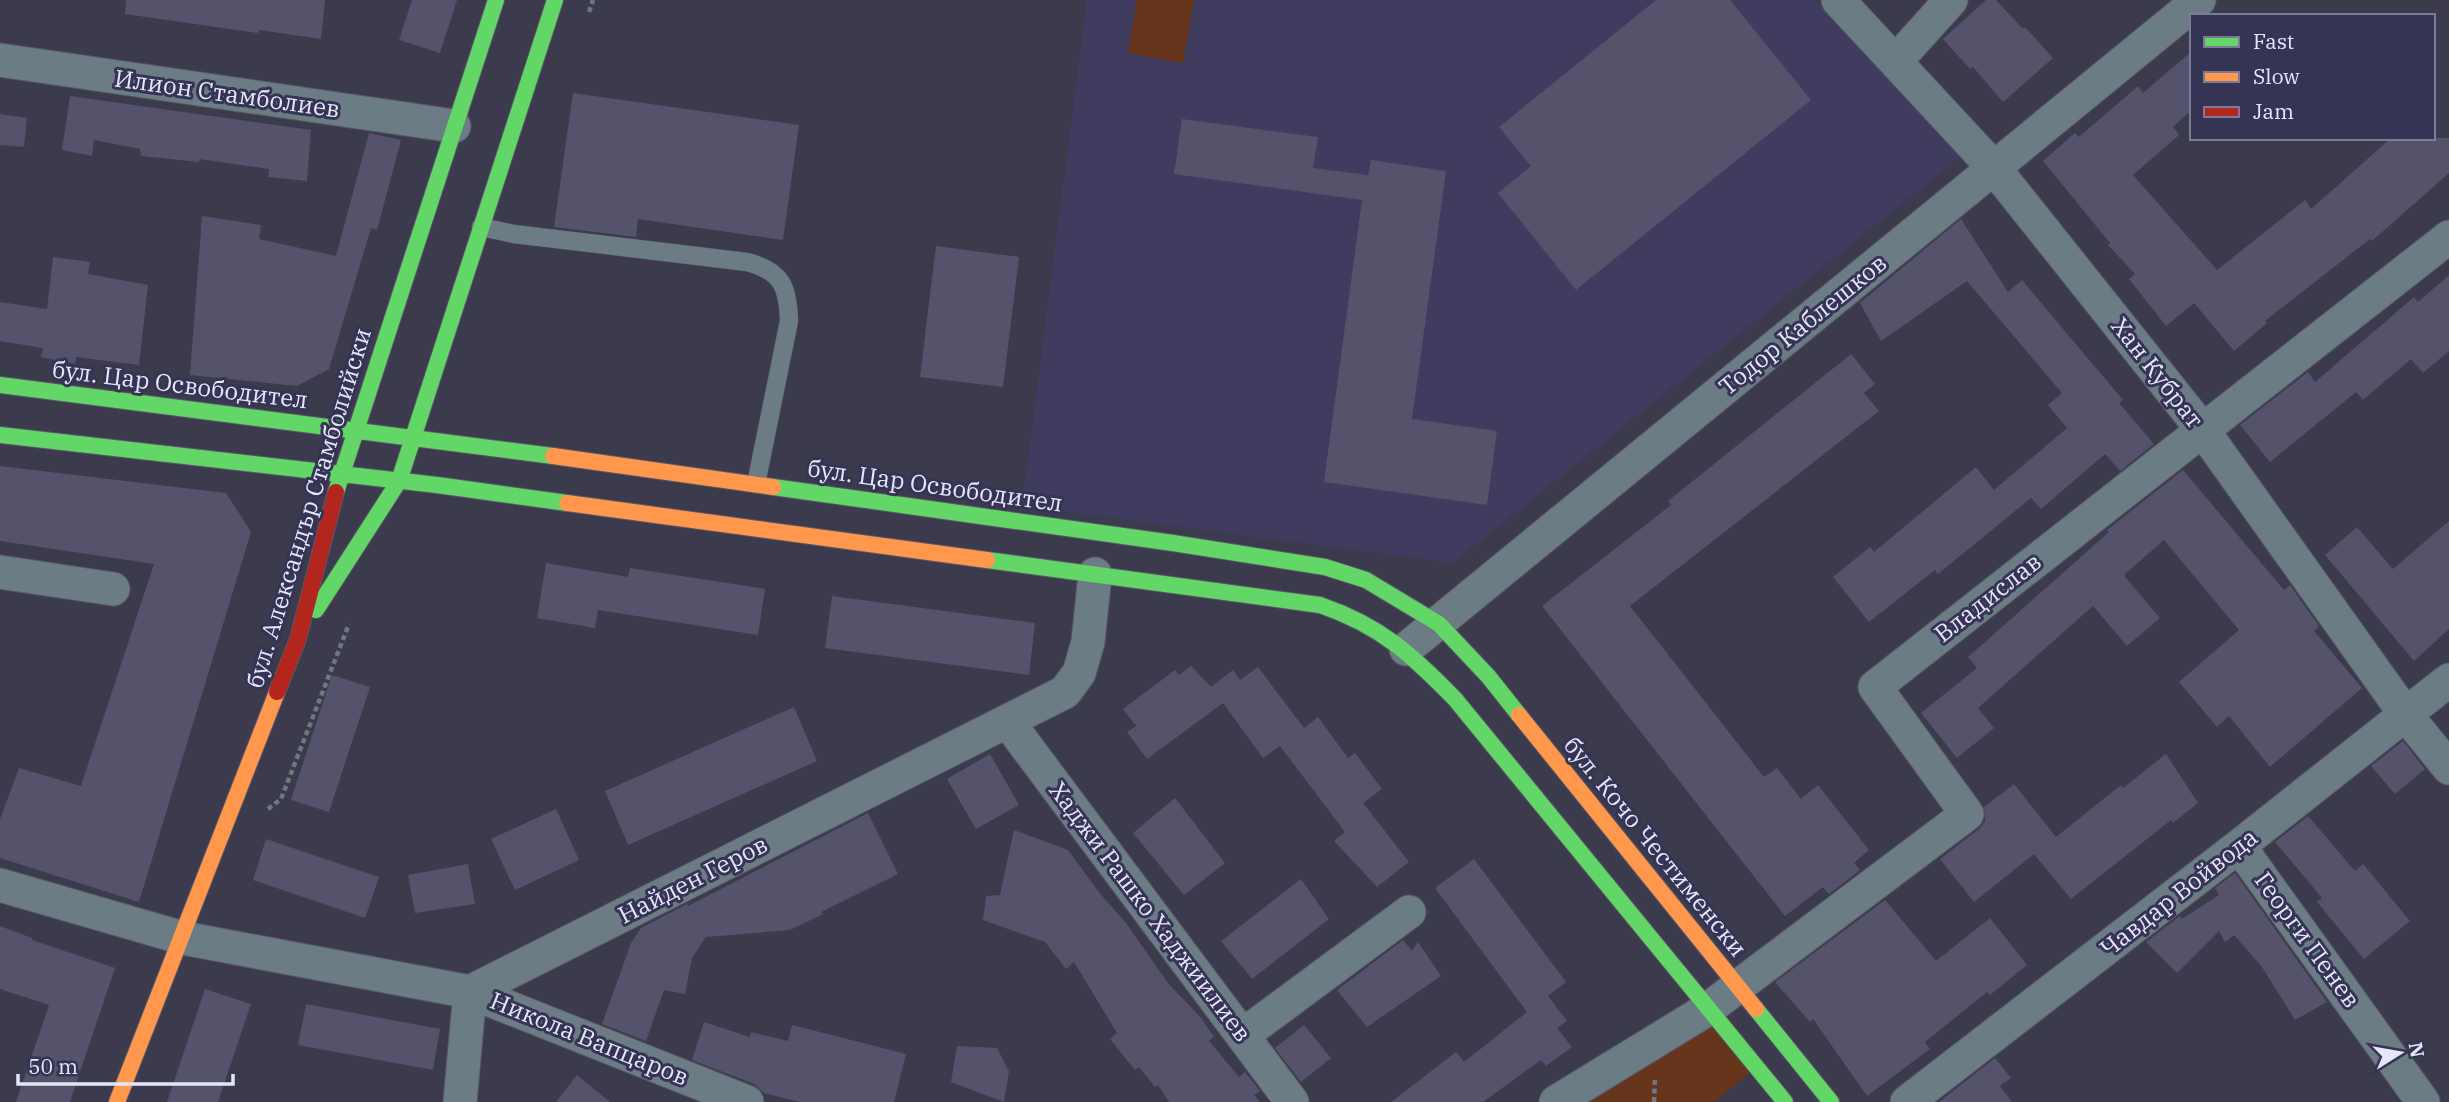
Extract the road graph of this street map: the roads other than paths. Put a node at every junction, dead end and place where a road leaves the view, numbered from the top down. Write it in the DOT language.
graph roads {
  1 [pos="496,0"];
  2 [pos="555,0"];
  3 [pos="1838,0"];
  4 [pos="1951,0"];
  5 [pos="2199,0"];
  6 [pos="0,60"];
  7 [pos="1896,61"];
  8 [pos="439,125"];
  9 [pos="1994,168"];
  10 [pos="481,227"];
  11 [pos="2449,237"];
  12 [pos="0,385"];
  13 [pos="2202,429"];
  14 [pos="355,430"];
  15 [pos="0,435"];
  16 [pos="412,437"];
  17 [pos="341,474"];
  18 [pos="399,481"];
  19 [pos="756,484"];
  20 [pos="0,572"];
  21 [pos="1095,574"];
  22 [pos="113,589"];
  23 [pos="1439,624"];
  24 [pos="298,639"];
  25 [pos="1406,649"];
  26 [pos="2449,680"];
  27 [pos="2406,715"];
  28 [pos="1008,722"];
  29 [pos="2449,768"];
  30 [pos="2239,846"];
  31 [pos="0,885"];
  32 [pos="1409,912"];
  33 [pos="183,938"];
  34 [pos="1739,986"];
  35 [pos="470,992"];
  36 [pos="1708,1009"];
  37 [pos="1243,1035"];
  38 [pos="1765,1078"];
  39 [pos="117,1102"];
  40 [pos="460,1102"];
  41 [pos="747,1102"];
  42 [pos="1292,1102"];
  43 [pos="1556,1102"];
  44 [pos="1767,1102"];
  45 [pos="1785,1102"];
  46 [pos="1831,1102"];
  47 [pos="1907,1102"];
  48 [pos="2423,1102"];
  1 -- 8 [label="street, бул. Александър Стамболийски"];
  2 -- 10 [label="street"];
  3 -- 7 [label="street, Хан Кубрат"];
  4 -- 7 [label="street"];
  5 -- 9 [label="street, Тодор Каблешков"];
  6 -- 8 [label="street, Илион Стамболиев"];
  7 -- 9 [label="street, Хан Кубрат"];
  8 -- 14 [label="street, бул. Александър Стамболийски"];
  9 -- 13 [label="street, Хан Кубрат"];
  9 -- 23 [label="street, Тодор Каблешков"];
  10 -- 16 [label="street"];
  10 -- 19 [label="lane"];
  11 -- 13 [label="street, Владислав"];
  12 -- 14 [label="street, бул. Цар Освободител"];
  13 -- 27 [label="street, Хан Кубрат"];
  13 -- 34 [label="street, Владислав"];
  14 -- 16 [label="street, бул. Цар Освободител"];
  14 -- 17 [label="street, бул. Александър Стамболийски"];
  15 -- 17 [label="street"];
  16 -- 18 [label="street"];
  16 -- 19 [label="street, бул. Цар Освободител"];
  17 -- 18 [label="street"];
  17 -- 24 [label="street, бул. Александър Стамболийски"];
  18 -- 21 [label="street"];
  18 -- 24 [label="street"];
  19 -- 23 [label="street, бул. Цар Освободител"];
  20 -- 22 [label="street"];
  21 -- 25 [label="street"];
  21 -- 28 [label="street, Найден Геров"];
  23 -- 25 [label="street, Тодор Каблешков"];
  23 -- 34 [label="street, бул. Кочо Честименски"];
  24 -- 33 [label="street, бул. Александър Стамболийски"];
  25 -- 36 [label="street"];
  26 -- 27 [label="street, Чавдар Войвода"];
  27 -- 29 [label="street, Хан Кубрат"];
  27 -- 30 [label="street, Чавдар Войвода"];
  28 -- 35 [label="street, Найден Геров"];
  28 -- 37 [label="street, Хаджи Рашко Хаджиилиев"];
  30 -- 47 [label="street, Чавдар Войвода"];
  30 -- 48 [label="street, Георги Пенев"];
  31 -- 33 [label="street"];
  32 -- 37 [label="street"];
  33 -- 35 [label="street"];
  33 -- 39 [label="street, бул. Александър Стамболийски"];
  34 -- 36 [label="street"];
  34 -- 46 [label="street, бул. Кочо Честименски"];
  35 -- 40 [label="street"];
  35 -- 41 [label="street, Никола Вапцаров"];
  36 -- 38 [label="street"];
  36 -- 43 [label="street"];
  37 -- 42 [label="street, Хаджи Рашко Хаджиилиев"];
  38 -- 44 [label="lane"];
  38 -- 45 [label="street"];
}
